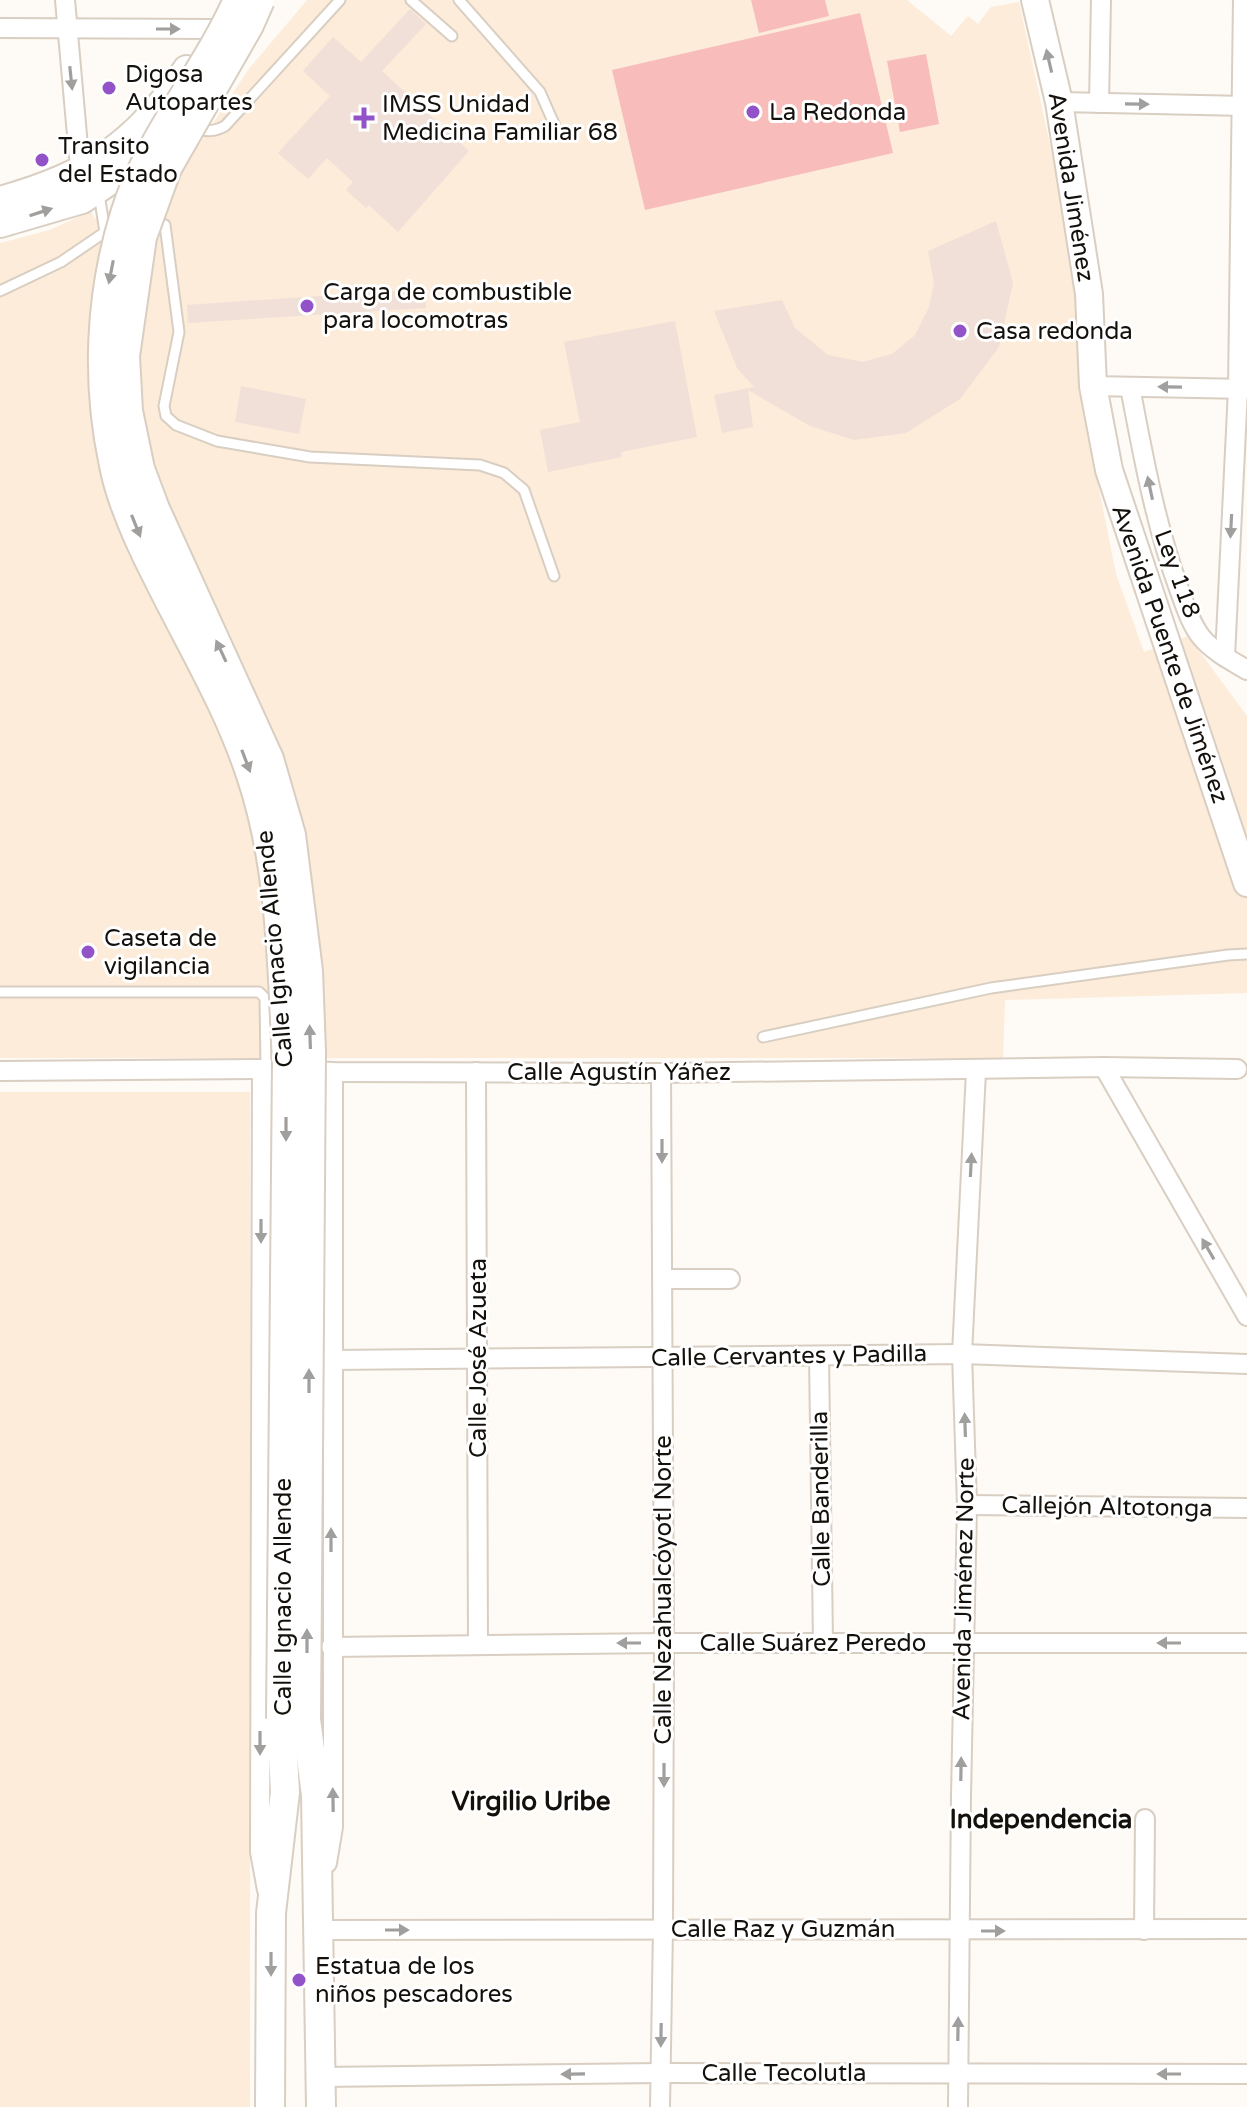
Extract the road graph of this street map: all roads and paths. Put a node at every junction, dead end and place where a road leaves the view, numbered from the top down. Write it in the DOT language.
graph roads {
  1 [pos="65,0"];
  2 [pos="227,0"];
  3 [pos="238,0"];
  4 [pos="260,0"];
  5 [pos="268,0"];
  6 [pos="340,0"];
  7 [pos="411,0"];
  8 [pos="459,0"];
  9 [pos="1035,0"];
  10 [pos="1101,0"];
  11 [pos="1243,0"];
  12 [pos="0,28"];
  13 [pos="66,29"];
  14 [pos="214,29"];
  15 [pos="452,36"];
  16 [pos="1059,102"];
  17 [pos="1099,103"];
  18 [pos="1245,106"];
  19 [pos="189,123"];
  20 [pos="555,126"];
  21 [pos="87,187"];
  22 [pos="0,201"];
  23 [pos="0,223"];
  24 [pos="105,232"];
  25 [pos="0,291"];
  26 [pos="1093,386"];
  27 [pos="1130,387"];
  28 [pos="1242,389"];
  29 [pos="1109,470"];
  30 [pos="554,576"];
  31 [pos="1225,657"];
  32 [pos="1247,670"];
  33 [pos="1247,883"];
  34 [pos="1247,954"];
  35 [pos="0,992"];
  36 [pos="763,1037"];
  37 [pos="1104,1067"];
  38 [pos="264,1069"];
  39 [pos="1237,1069"];
  40 [pos="0,1071"];
  41 [pos="976,1071"];
  42 [pos="333,1072"];
  43 [pos="476,1072"];
  44 [pos="661,1073"];
  45 [pos="663,1279"];
  46 [pos="730,1279"];
  47 [pos="1247,1316"];
  48 [pos="962,1354"];
  49 [pos="819,1356"];
  50 [pos="663,1357"];
  51 [pos="478,1359"];
  52 [pos="331,1360"];
  53 [pos="1247,1364"];
  54 [pos="967,1505"];
  55 [pos="1247,1508"];
  56 [pos="823,1642"];
  57 [pos="664,1643"];
  58 [pos="1247,1643"];
  59 [pos="478,1644"];
  60 [pos="964,1644"];
  61 [pos="331,1647"];
  62 [pos="294,1719"];
  63 [pos="1145,1819"];
  64 [pos="271,1913"];
  65 [pos="319,1918"];
  66 [pos="663,1928"];
  67 [pos="1247,1929"];
  68 [pos="1144,1930"];
  69 [pos="960,1931"];
  70 [pos="660,2073"];
  71 [pos="957,2073"];
  72 [pos="1247,2074"];
  73 [pos="321,2077"];
  74 [pos="270,2107"];
  75 [pos="321,2107"];
  76 [pos="660,2107"];
  77 [pos="958,2107"];
  1 -- 13 [label="street"];
  2 -- 14 [label="main road"];
  3 -- 62 [label="main road, Calle Ignacio Allende, one-way, bridge"];
  62 -- 4 [label="main road, Calle Ignacio Allende, one-way, bridge"];
  5 -- 19 [label="main road"];
  6 -- 19 [label="lane"];
  7 -- 15 [label="lane"];
  8 -- 20 [label="lane"];
  16 -- 9 [label="street, Avenida Jiménez, one-way"];
  10 -- 17 [label="street"];
  11 -- 18 [label="street"];
  12 -- 13 [label="street"];
  13 -- 14 [label="street, one-way"];
  13 -- 21 [label="street, one-way"];
  14 -- 21 [label="main road"];
  16 -- 17 [label="street"];
  16 -- 26 [label="street, Avenida Jiménez"];
  17 -- 18 [label="street, one-way"];
  18 -- 28 [label="street"];
  19 -- 21 [label="main road"];
  21 -- 22 [label="main road"];
  23 -- 21 [label="main road, one-way"];
  21 -- 24 [label="lane"];
  24 -- 25 [label="lane"];
  24 -- 30 [label="lane"];
  26 -- 27 [label="street"];
  26 -- 29 [label="street, Avenida Jiménez"];
  28 -- 27 [label="street, one-way"];
  31 -- 27 [label="street, Ley 118, one-way"];
  28 -- 31 [label="street, one-way"];
  29 -- 33 [label="street, Avenida Puente de Jiménez"];
  31 -- 32 [label="street, Ley 118"];
  34 -- 36 [label="lane"];
  35 -- 38 [label="lane"];
  37 -- 39 [label="street, Calle Agustín Yáñez"];
  37 -- 41 [label="street, Calle Agustín Yáñez"];
  47 -- 37 [label="street, one-way"];
  38 -- 40 [label="street, Calle Agustín Yáñez"];
  38 -- 42 [label="street, Calle Agustín Yáñez"];
  38 -- 64 [label="street, Calle Ignacio Allende, one-way"];
  41 -- 44 [label="street, Calle Agustín Yáñez"];
  48 -- 41 [label="street, Avenida Jiménez Norte, one-way"];
  42 -- 43 [label="street, Calle Agustín Yáñez"];
  42 -- 52 [label="street, Calle Ignacio Allende"];
  43 -- 44 [label="street, Calle Agustín Yáñez"];
  43 -- 51 [label="street, Calle José Azueta"];
  44 -- 45 [label="street, Calle Nezahualcóyotl Norte, one-way"];
  45 -- 46 [label="street"];
  45 -- 50 [label="street, Calle Nezahualcóyotl Norte"];
  48 -- 49 [label="street, Calle Cervantes y Padilla"];
  48 -- 53 [label="street, Calle Cervantes y Padilla"];
  54 -- 48 [label="street, Avenida Jiménez Norte, one-way"];
  49 -- 50 [label="street, Calle Cervantes y Padilla"];
  49 -- 56 [label="street, Calle Banderilla"];
  50 -- 51 [label="street, Calle Cervantes y Padilla"];
  50 -- 57 [label="street, Calle Nezahualcóyotl Norte"];
  51 -- 52 [label="street, Calle Cervantes y Padilla"];
  51 -- 59 [label="street, Calle José Azueta"];
  61 -- 52 [label="street, Calle Ignacio Allende, one-way"];
  54 -- 55 [label="street, Callejón Altotonga"];
  54 -- 60 [label="street, Avenida Jiménez Norte"];
  56 -- 57 [label="street, Calle Suárez Peredo"];
  56 -- 60 [label="street, Calle Suárez Peredo"];
  57 -- 59 [label="street, Calle Suárez Peredo, one-way"];
  57 -- 66 [label="street, Calle Nezahualcóyotl Norte, one-way"];
  58 -- 60 [label="street, Calle Suárez Peredo, one-way"];
  59 -- 61 [label="street, Calle Suárez Peredo"];
  69 -- 60 [label="street, Avenida Jiménez Norte, one-way"];
  65 -- 61 [label="street, Calle Ignacio Allende, one-way"];
  62 -- 64 [label="main road, Calle Ignacio Allende"];
  62 -- 65 [label="main road, Calle Ignacio Allende"];
  63 -- 68 [label="street"];
  64 -- 74 [label="main road, Calle Ignacio Allende, one-way"];
  65 -- 66 [label="street, Calle Raz y Guzmán, one-way"];
  65 -- 73 [label="main road, Calle Ignacio Allende"];
  66 -- 69 [label="street, Calle Raz y Guzmán"];
  66 -- 70 [label="street, Calle Nezahualcóyotl Norte, one-way"];
  67 -- 68 [label="street, Calle Raz y Guzmán"];
  69 -- 68 [label="street, Calle Raz y Guzmán, one-way"];
  71 -- 69 [label="street, Avenida Jiménez Norte, one-way"];
  70 -- 71 [label="street, Calle Tecolutla"];
  70 -- 73 [label="street, Calle Tecolutla, one-way"];
  70 -- 76 [label="street, Calle Nezahualcóyotl Norte"];
  72 -- 71 [label="street, Calle Tecolutla, one-way"];
  71 -- 77 [label="street, Avenida Jiménez Norte"];
  73 -- 75 [label="main road, Calle Ignacio Allende"];
}
